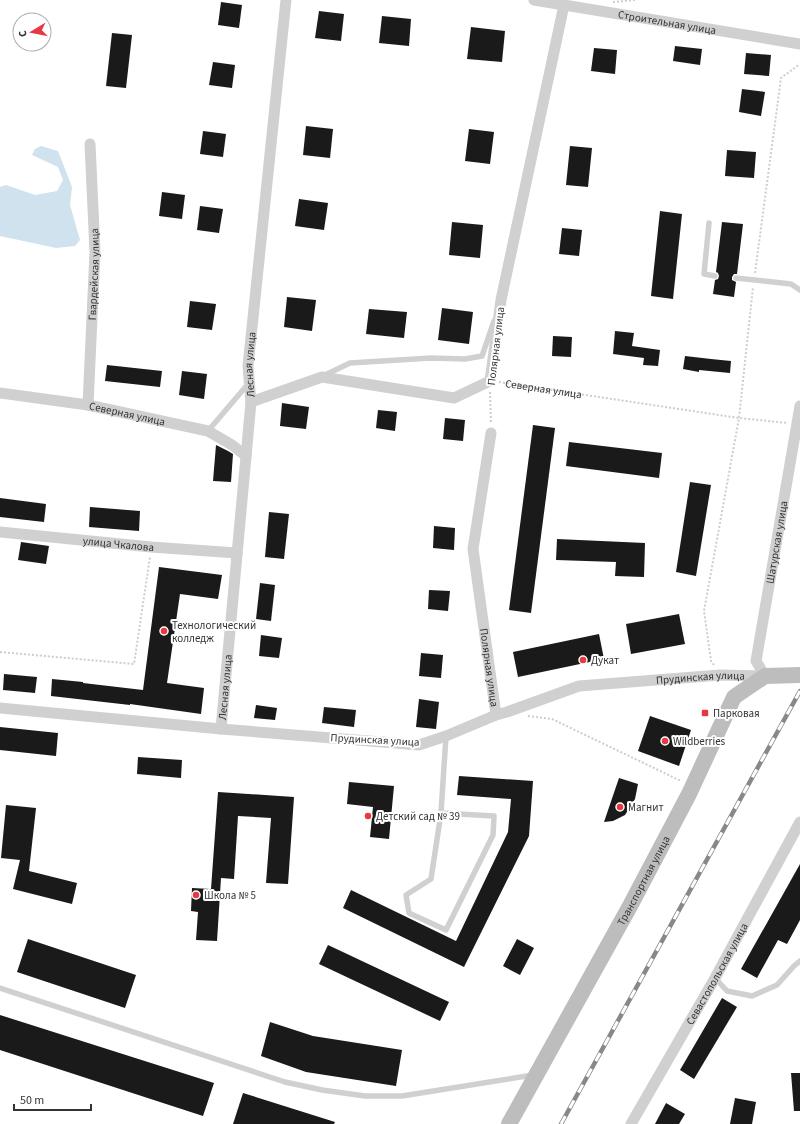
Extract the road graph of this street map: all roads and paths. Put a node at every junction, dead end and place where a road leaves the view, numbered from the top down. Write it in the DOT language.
graph roads {
  1 [pos="286,0"];
  2 [pos="534,0"];
  3 [pos="564,5"];
  4 [pos="800,44"];
  5 [pos="800,64"];
  6 [pos="90,144"];
  7 [pos="709,223"];
  8 [pos="715,276"];
  9 [pos="736,278"];
  10 [pos="754,281"];
  11 [pos="800,290"];
  12 [pos="501,300"];
  13 [pos="322,377"];
  14 [pos="490,381"];
  15 [pos="250,382"];
  16 [pos="0,393"];
  17 [pos="251,402"];
  18 [pos="88,405"];
  19 [pos="800,406"];
  20 [pos="739,418"];
  21 [pos="797,424"];
  22 [pos="208,430"];
  23 [pos="491,433"];
  24 [pos="246,456"];
  25 [pos="0,532"];
  26 [pos="151,547"];
  27 [pos="237,553"];
  28 [pos="0,652"];
  29 [pos="720,675"];
  30 [pos="800,675"];
  31 [pos="765,676"];
  32 [pos="0,708"];
  33 [pos="507,712"];
  34 [pos="496,715"];
  35 [pos="221,728"];
  36 [pos="446,736"];
  37 [pos="692,786"];
  38 [pos="441,813"];
  39 [pos="800,822"];
  40 [pos="800,961"];
  41 [pos="715,978"];
  42 [pos="0,988"];
  43 [pos="537,1075"];
  44 [pos="509,1124"];
  45 [pos="631,1124"];
  1 -- 15 [label="street, Лесная улица"];
  2 -- 3 [label="street, Строительная улица"];
  3 -- 4 [label="street, Строительная улица"];
  3 -- 12 [label="street, Полярная улица"];
  5 -- 10 [label="path"];
  6 -- 18 [label="street, Гвардейская улица"];
  7 -- 8 [label="lane"];
  9 -- 10 [label="lane"];
  10 -- 11 [label="lane"];
  10 -- 20 [label="path"];
  12 -- 13 [label="lane"];
  12 -- 14 [label="street, Полярная улица"];
  13 -- 14 [label="street, Северная улица"];
  13 -- 17 [label="street, Северная улица"];
  14 -- 20 [label="path, Северная улица"];
  14 -- 23 [label="path, Полярная улица"];
  15 -- 17 [label="street, Лесная улица"];
  15 -- 22 [label="lane"];
  16 -- 18 [label="street, Северная улица"];
  17 -- 24 [label="street, Лесная улица"];
  18 -- 22 [label="street, Северная улица"];
  19 -- 21 [label="street, Шатурская улица"];
  20 -- 21 [label="path, Северная улица"];
  20 -- 29 [label="path"];
  21 -- 31 [label="street, Шатурская улица"];
  22 -- 24 [label="street, Северная улица"];
  23 -- 34 [label="street, Полярная улица"];
  24 -- 27 [label="street, Лесная улица"];
  25 -- 26 [label="street, улица Чкалова"];
  26 -- 27 [label="street, улица Чкалова"];
  26 -- 28 [label="path"];
  27 -- 35 [label="street, Лесная улица"];
  29 -- 31 [label="street, Прудинская улица"];
  29 -- 33 [label="street, Прудинская улица"];
  30 -- 31 [label="street"];
  31 -- 37 [label="street, Транспортная улица"];
  32 -- 35 [label="street, Прудинская улица"];
  33 -- 34 [label="street, Прудинская улица"];
  33 -- 37 [label="path"];
  34 -- 36 [label="street, Прудинская улица"];
  35 -- 36 [label="street, Прудинская улица"];
  36 -- 38 [label="lane"];
  37 -- 43 [label="street, Транспортная улица"];
  38 -- 38 [label="lane"];
  39 -- 41 [label="street, Севастопольская улица"];
  40 -- 41 [label="lane"];
  41 -- 45 [label="street, Севастопольская улица"];
  42 -- 43 [label="lane"];
  43 -- 44 [label="street, Транспортная улица"];
}
